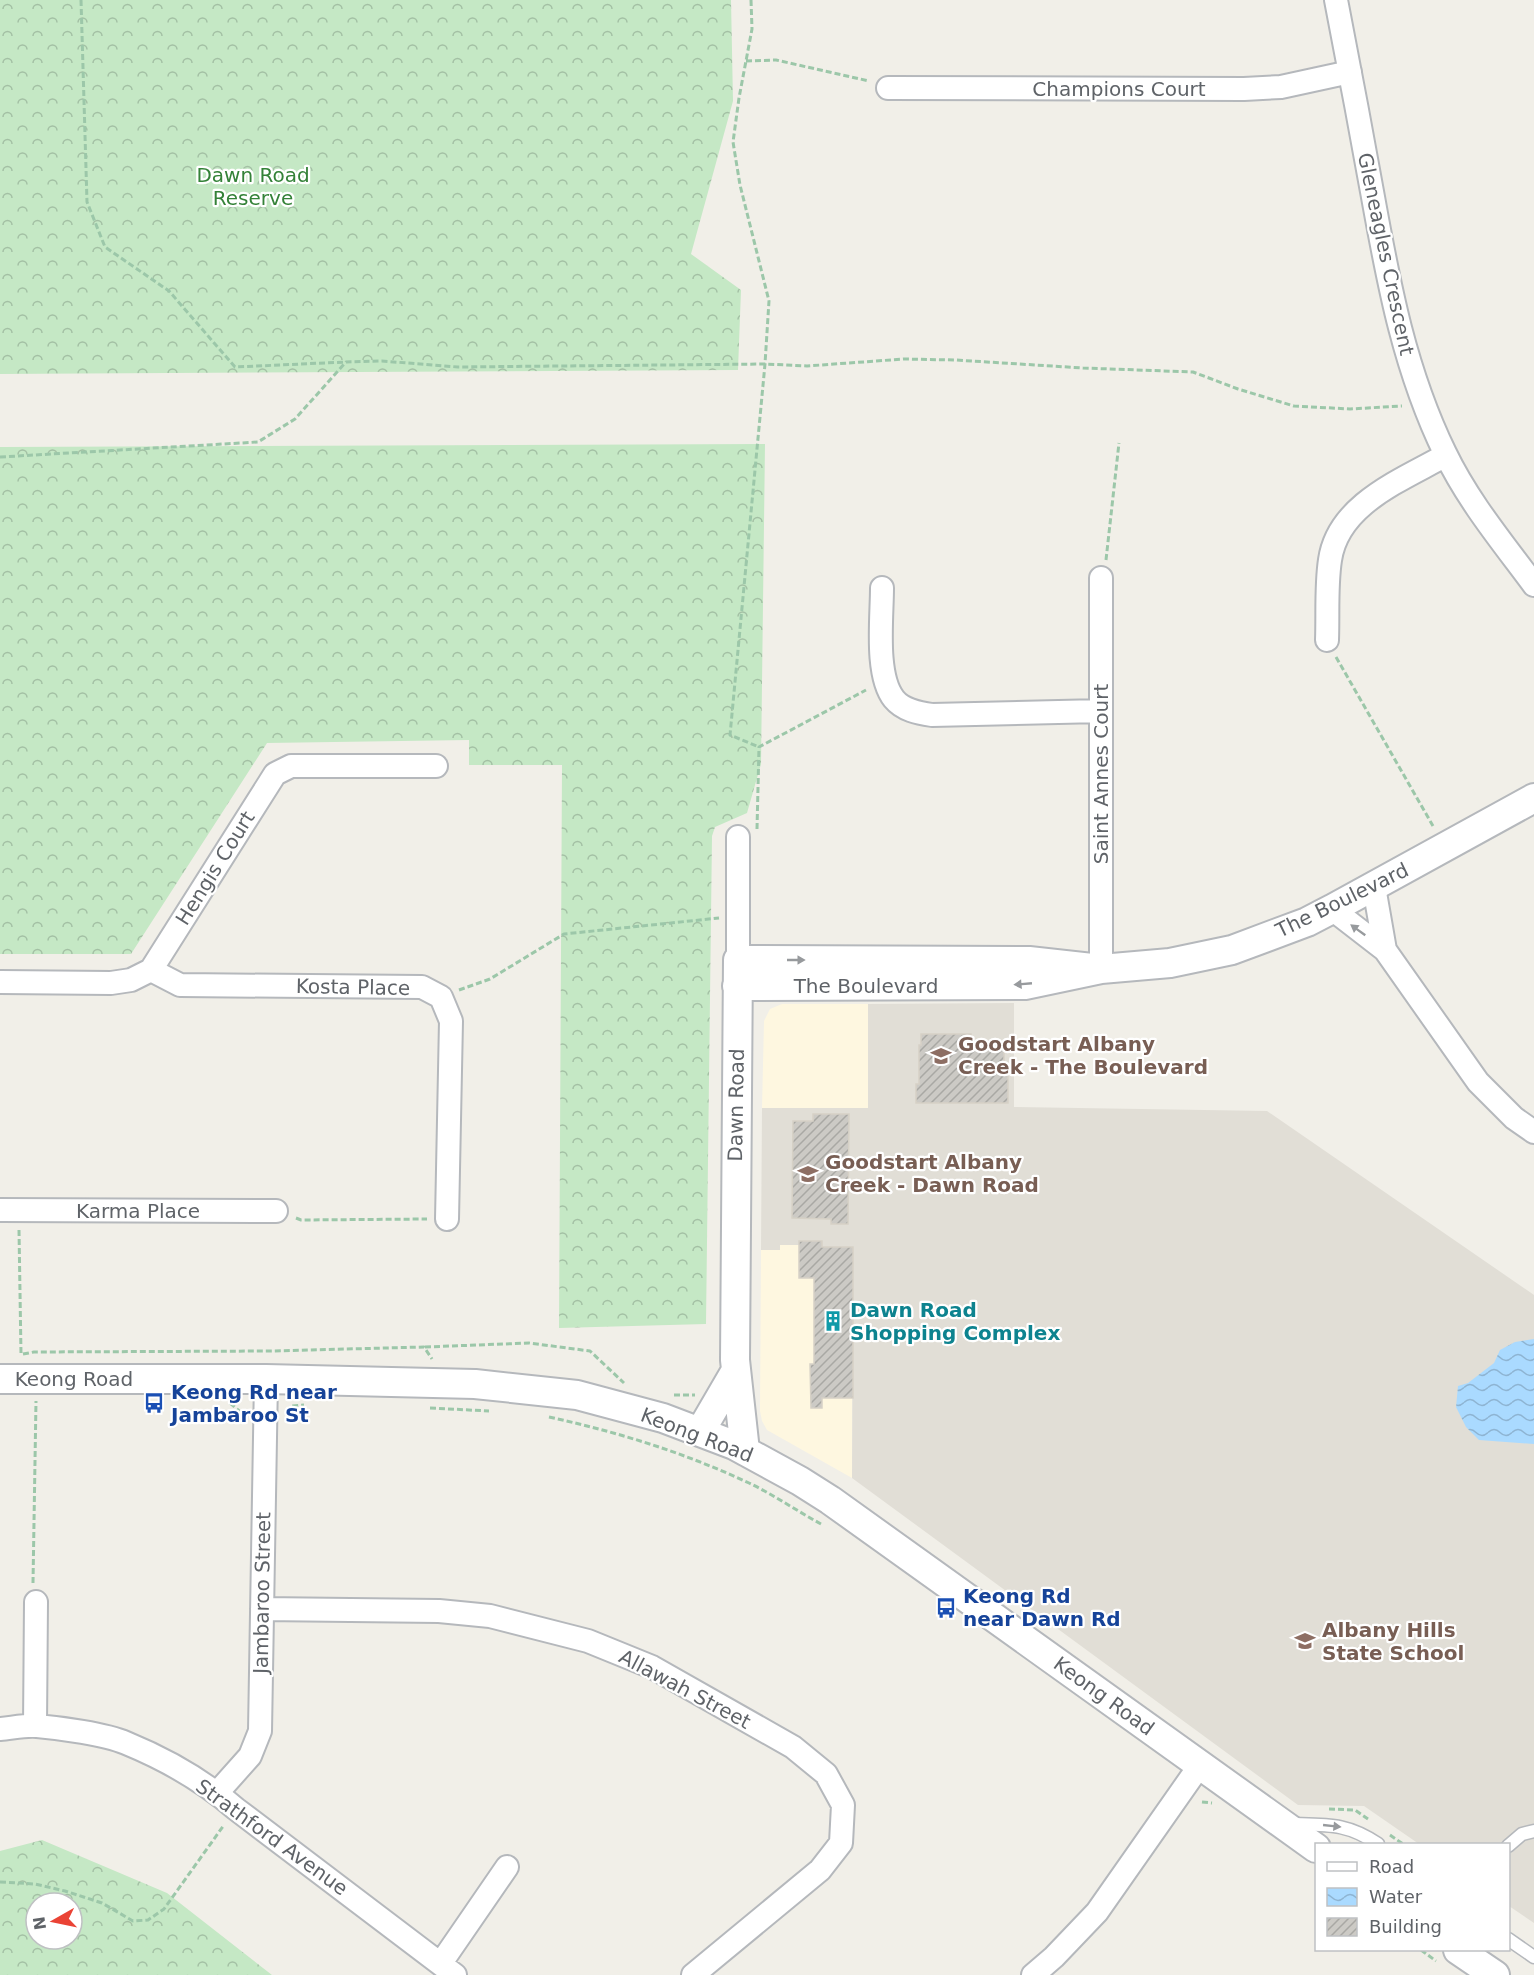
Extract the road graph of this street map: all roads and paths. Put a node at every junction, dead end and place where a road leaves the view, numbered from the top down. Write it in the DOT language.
graph roads {
  1 [pos="81,0"];
  2 [pos="751,0"];
  3 [pos="1336,0"];
  4 [pos="745,61"];
  5 [pos="1350,72"];
  6 [pos="888,88"];
  7 [pos="346,362"];
  8 [pos="765,363"];
  9 [pos="1423,404"];
  10 [pos="1119,443"];
  11 [pos="1446,455"];
  12 [pos="0,457"];
  13 [pos="1101,578"];
  14 [pos="1534,585"];
  15 [pos="882,588"];
  16 [pos="1327,640"];
  17 [pos="885,677"];
  18 [pos="1101,711"];
  19 [pos="759,747"];
  20 [pos="436,766"];
  21 [pos="1534,798"];
  22 [pos="748,837"];
  23 [pos="1447,848"];
  24 [pos="1374,887"];
  25 [pos="1332,909"];
  26 [pos="738,916"];
  27 [pos="1385,950"];
  28 [pos="1101,969"];
  29 [pos="151,970"];
  30 [pos="738,973"];
  31 [pos="0,982"];
  32 [pos="441,997"];
  33 [pos="1534,1132"];
  34 [pos="10,1210"];
  35 [pos="276,1211"];
  36 [pos="447,1219"];
  37 [pos="424,1347"];
  38 [pos="21,1354"];
  39 [pos="735,1372"];
  40 [pos="0,1379"];
  41 [pos="266,1379"];
  42 [pos="626,1384"];
  43 [pos="36,1401"];
  44 [pos="309,1404"];
  45 [pos="423,1408"];
  46 [pos="493,1411"];
  47 [pos="282,1416"];
  48 [pos="549,1417"];
  49 [pos="700,1432"];
  50 [pos="745,1451"];
  51 [pos="822,1525"];
  52 [pos="36,1602"];
  53 [pos="262,1609"];
  54 [pos="35,1726"];
  55 [pos="0,1729"];
  56 [pos="1200,1765"];
  57 [pos="217,1793"];
  58 [pos="236,1809"];
  59 [pos="1281,1823"];
  60 [pos="1534,1831"];
  61 [pos="1375,1843"];
  62 [pos="1510,1845"];
  63 [pos="1315,1847"];
  64 [pos="507,1867"];
  65 [pos="0,1882"];
  66 [pos="1510,1940"];
  67 [pos="1459,1951"];
  68 [pos="1534,1957"];
  69 [pos="448,1969"];
  70 [pos="693,1975"];
  71 [pos="1033,1975"];
  72 [pos="1495,1975"];
  1 -- 7 [label="path"];
  2 -- 4 [label="path"];
  3 -- 5 [label="street, Gleneagles Crescent"];
  4 -- 6 [label="path"];
  4 -- 8 [label="path"];
  5 -- 6 [label="street, Champions Court"];
  5 -- 9 [label="street, Gleneagles Crescent"];
  7 -- 8 [label="path"];
  7 -- 12 [label="path"];
  8 -- 9 [label="path"];
  8 -- 19 [label="path"];
  9 -- 11 [label="street, Gleneagles Crescent"];
  10 -- 13 [label="path"];
  11 -- 14 [label="street, Gleneagles Crescent"];
  11 -- 16 [label="street"];
  13 -- 18 [label="street, Saint Annes Court"];
  15 -- 17 [label="street"];
  16 -- 23 [label="path"];
  17 -- 18 [label="street"];
  17 -- 19 [label="path"];
  18 -- 28 [label="street, Saint Annes Court"];
  19 -- 22 [label="path"];
  20 -- 29 [label="street, Hengis Court"];
  21 -- 23 [label="street, The Boulevard"];
  22 -- 26 [label="street, Dawn Road"];
  23 -- 24 [label="street, The Boulevard"];
  24 -- 25 [label="street, The Boulevard"];
  24 -- 27 [label="street"];
  27 -- 25 [label="street, one-way"];
  25 -- 28 [label="street, The Boulevard"];
  26 -- 30 [label="street, Dawn Road"];
  26 -- 32 [label="path"];
  27 -- 33 [label="street"];
  28 -- 30 [label="street, The Boulevard"];
  29 -- 31 [label="street"];
  29 -- 32 [label="street, Kosta Place"];
  30 -- 39 [label="street, Dawn Road"];
  32 -- 36 [label="street"];
  34 -- 35 [label="street, Karma Place"];
  34 -- 38 [label="path"];
  35 -- 36 [label="path"];
  37 -- 42 [label="path"];
  39 -- 49 [label="street, Dawn Road"];
  39 -- 50 [label="street, Dawn Road"];
  40 -- 41 [label="street, Keong Road"];
  41 -- 49 [label="street, Keong Road"];
  41 -- 53 [label="street, Jambaroo Street"];
  43 -- 52 [label="path"];
  44 -- 47 [label="path"];
  45 -- 46 [label="path"];
  48 -- 51 [label="path"];
  49 -- 50 [label="street, Keong Road"];
  50 -- 56 [label="street, Keong Road"];
  52 -- 54 [label="street"];
  53 -- 57 [label="street, Jambaroo Street"];
  53 -- 70 [label="street, Allawah Street"];
  54 -- 55 [label="street, Strathford Avenue"];
  54 -- 57 [label="street, Strathford Avenue"];
  56 -- 59 [label="street, Keong Road"];
  56 -- 71 [label="street"];
  57 -- 58 [label="street, Strathford Avenue"];
  58 -- 65 [label="path"];
  58 -- 69 [label="street, Strathford Avenue"];
  59 -- 61 [label="lane, one-way"];
  59 -- 63 [label="street, Keong Road"];
  60 -- 62 [label="lane"];
  64 -- 69 [label="street"];
  66 -- 68 [label="lane"];
  67 -- 72 [label="street"];
}
